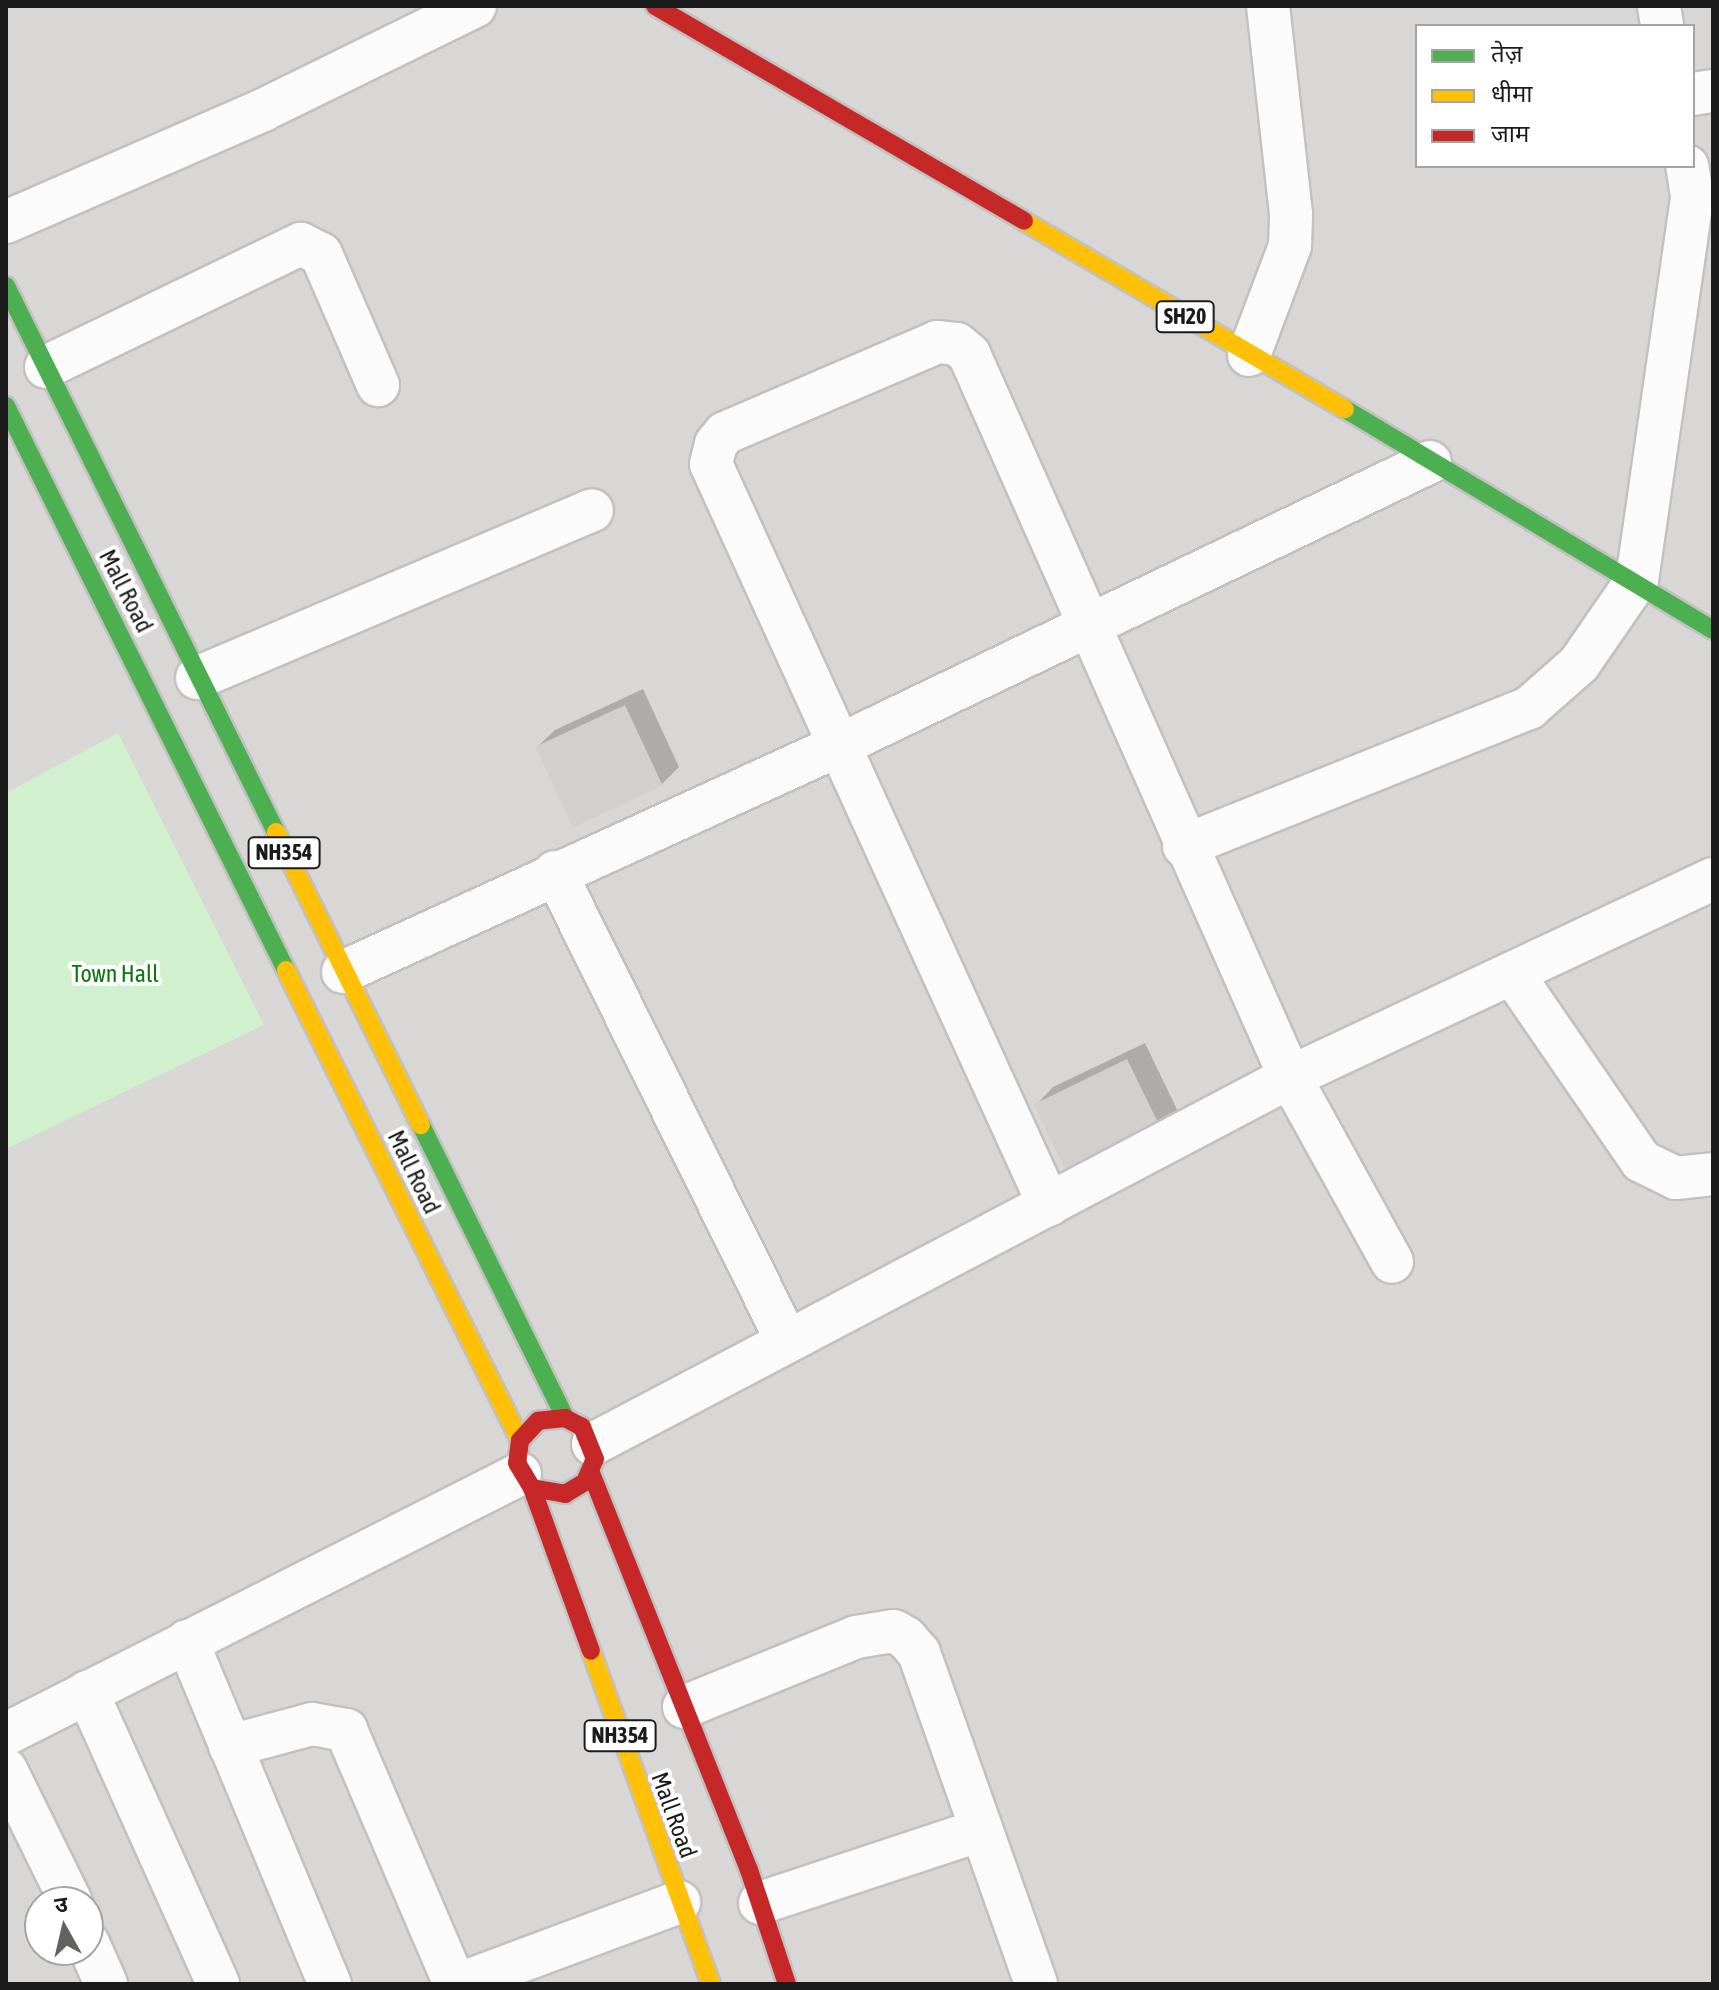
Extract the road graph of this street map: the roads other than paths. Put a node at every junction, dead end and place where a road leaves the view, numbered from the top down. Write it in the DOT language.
graph roads {
  1 [pos="475,6"];
  2 [pos="655,6"];
  3 [pos="1268,6"];
  4 [pos="1687,168"];
  5 [pos="6,222"];
  6 [pos="6,286"];
  7 [pos="1249,355"];
  8 [pos="46,367"];
  9 [pos="378,385"];
  10 [pos="6,406"];
  11 [pos="1430,462"];
  12 [pos="592,510"];
  13 [pos="1637,580"];
  14 [pos="1087,626"];
  15 [pos="1713,630"];
  16 [pos="197,678"];
  17 [pos="842,744"];
  18 [pos="1184,846"];
  19 [pos="555,872"];
  20 [pos="1713,879"];
  21 [pos="343,972"];
  22 [pos="1512,973"];
  23 [pos="1290,1077"];
  24 [pos="1713,1174"];
  25 [pos="1049,1205"];
  26 [pos="1392,1262"];
  27 [pos="787,1341"];
  28 [pos="583,1445"];
  29 [pos="524,1467"];
  30 [pos="187,1641"];
  31 [pos="87,1692"];
  32 [pos="684,1707"];
  33 [pos="6,1734"];
  34 [pos="230,1746"];
  35 [pos="6,1770"];
  36 [pos="981,1830"];
  37 [pos="63,1886"];
  38 [pos="679,1902"];
  39 [pos="760,1903"];
  40 [pos="218,1984"];
  41 [pos="330,1984"];
  42 [pos="457,1984"];
  43 [pos="711,1984"];
  44 [pos="787,1984"];
  45 [pos="1036,1984"];
  1 -- 5 [label="street"];
  2 -- 7 [label="main road, SH20"];
  3 -- 7 [label="street"];
  4 -- 13 [label="street"];
  6 -- 8 [label="main road, NH354"];
  7 -- 11 [label="main road, SH20"];
  8 -- 9 [label="street"];
  8 -- 16 [label="main road, NH354"];
  10 -- 29 [label="main road, Mall Road / NH354"];
  11 -- 13 [label="main road, SH20"];
  11 -- 14 [label="street"];
  12 -- 16 [label="street"];
  13 -- 15 [label="main road, SH20"];
  13 -- 18 [label="street"];
  14 -- 17 [label="street"];
  14 -- 17 [label="street"];
  14 -- 18 [label="street"];
  16 -- 21 [label="main road, NH354"];
  17 -- 19 [label="street"];
  17 -- 25 [label="street"];
  18 -- 23 [label="street"];
  19 -- 21 [label="street"];
  19 -- 27 [label="street"];
  20 -- 22 [label="street"];
  21 -- 28 [label="main road, NH354"];
  22 -- 23 [label="street"];
  22 -- 24 [label="street"];
  23 -- 25 [label="street"];
  23 -- 26 [label="street"];
  25 -- 27 [label="street"];
  27 -- 28 [label="street"];
  28 -- 29 [label="main road"];
  28 -- 29 [label="main road"];
  28 -- 32 [label="main road"];
  29 -- 30 [label="street"];
  29 -- 38 [label="main road, Mall Road / NH354"];
  30 -- 31 [label="street"];
  30 -- 34 [label="street"];
  31 -- 33 [label="street"];
  31 -- 40 [label="street"];
  32 -- 36 [label="street"];
  32 -- 39 [label="main road"];
  34 -- 41 [label="street"];
  34 -- 42 [label="street"];
  35 -- 37 [label="street"];
  36 -- 39 [label="street"];
  36 -- 45 [label="street"];
  38 -- 42 [label="street"];
  38 -- 43 [label="main road, Mall Road / NH354"];
  39 -- 44 [label="main road"];
}
